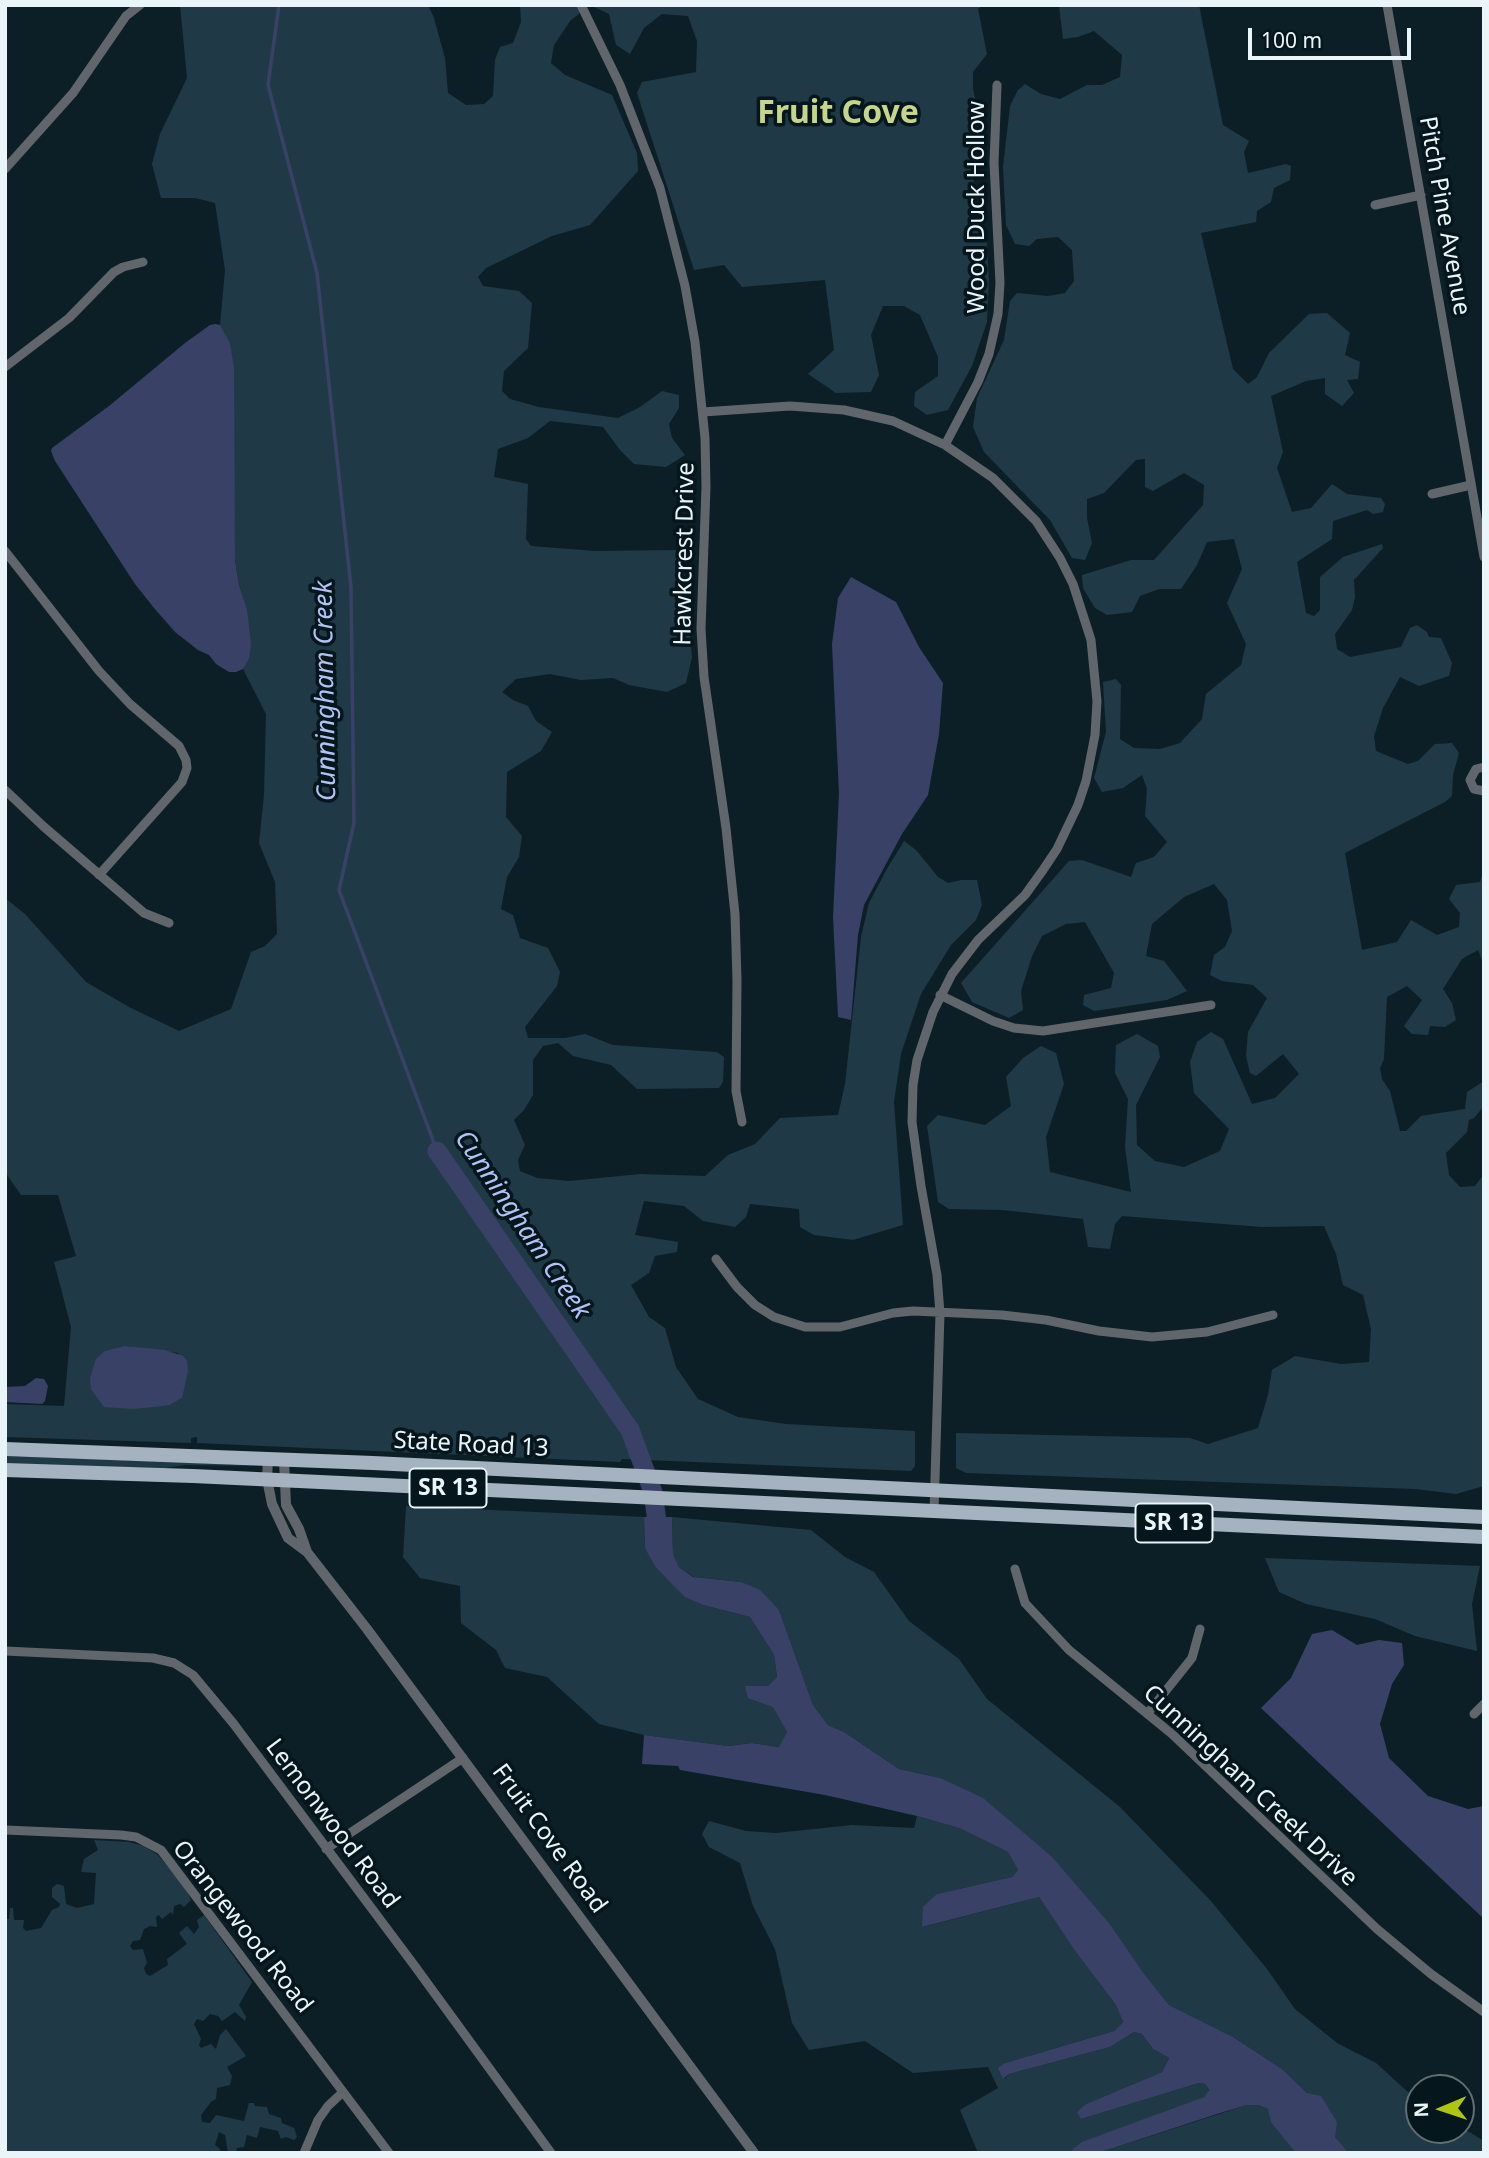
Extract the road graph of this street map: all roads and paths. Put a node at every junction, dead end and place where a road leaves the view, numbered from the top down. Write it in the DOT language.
graph roads {
  1 [pos="141,5"];
  2 [pos="581,5"];
  3 [pos="1387,5"];
  4 [pos="997,85"];
  5 [pos="5,169"];
  6 [pos="1420,195"];
  7 [pos="1375,205"];
  8 [pos="143,262"];
  9 [pos="5,367"];
  10 [pos="703,412"];
  11 [pos="945,445"];
  12 [pos="1471,485"];
  13 [pos="1432,494"];
  14 [pos="5,551"];
  15 [pos="1484,557"];
  16 [pos="1484,767"];
  17 [pos="5,790"];
  18 [pos="1484,791"];
  19 [pos="100,875"];
  20 [pos="170,923"];
  21 [pos="940,995"];
  22 [pos="1211,1005"];
  23 [pos="743,1122"];
  24 [pos="716,1259"];
  25 [pos="940,1312"];
  26 [pos="1273,1315"];
  27 [pos="5,1449"];
  28 [pos="268,1459"];
  29 [pos="284,1460"];
  30 [pos="5,1470"];
  31 [pos="267,1479"];
  32 [pos="283,1480"];
  33 [pos="935,1492"];
  34 [pos="934,1512"];
  35 [pos="1484,1517"];
  36 [pos="1484,1537"];
  37 [pos="307,1552"];
  38 [pos="1015,1569"];
  39 [pos="1200,1629"];
  40 [pos="5,1651"];
  41 [pos="1484,1704"];
  42 [pos="1148,1713"];
  43 [pos="1474,1714"];
  44 [pos="463,1758"];
  45 [pos="5,1830"];
  46 [pos="326,1849"];
  47 [pos="1484,2012"];
  48 [pos="343,2092"];
  49 [pos="304,2153"];
  50 [pos="389,2153"];
  51 [pos="551,2153"];
  52 [pos="754,2153"];
  1 -- 5 [label="street"];
  2 -- 10 [label="street, Hawkcrest Drive"];
  3 -- 6 [label="street, Pitch Pine Avenue"];
  4 -- 11 [label="street, Wood Duck Hollow"];
  6 -- 7 [label="street"];
  6 -- 12 [label="street, Pitch Pine Avenue"];
  8 -- 9 [label="street"];
  10 -- 11 [label="street"];
  10 -- 23 [label="street, Hawkcrest Drive"];
  11 -- 21 [label="street"];
  12 -- 13 [label="street"];
  12 -- 15 [label="street, Pitch Pine Avenue"];
  14 -- 19 [label="street"];
  16 -- 18 [label="street"];
  17 -- 19 [label="street"];
  19 -- 20 [label="street"];
  21 -- 22 [label="street"];
  21 -- 25 [label="street"];
  24 -- 25 [label="street"];
  25 -- 26 [label="street"];
  25 -- 33 [label="street"];
  27 -- 28 [label="main road, State Road 13 / SR 13"];
  28 -- 29 [label="main road, State Road 13 / SR 13"];
  28 -- 31 [label="street, Fruit Cove Road"];
  29 -- 32 [label="street, Fruit Cove Road"];
  29 -- 33 [label="main road, State Road 13 / SR 13"];
  30 -- 31 [label="main road, State Road 13 / SR 13"];
  31 -- 32 [label="main road, State Road 13 / SR 13"];
  31 -- 37 [label="street, Fruit Cove Road"];
  32 -- 34 [label="main road, State Road 13 / SR 13"];
  32 -- 37 [label="street, Fruit Cove Road"];
  33 -- 34 [label="street"];
  33 -- 35 [label="main road, SR 13"];
  34 -- 36 [label="main road, SR 13"];
  37 -- 44 [label="street, Fruit Cove Road"];
  38 -- 42 [label="street, Cunningham Creek Drive"];
  39 -- 42 [label="street"];
  40 -- 46 [label="street, Lemonwood Road"];
  41 -- 43 [label="street"];
  42 -- 47 [label="street, Cunningham Creek Drive"];
  44 -- 46 [label="street"];
  44 -- 52 [label="street, Fruit Cove Road"];
  45 -- 48 [label="street, Orangewood Road"];
  46 -- 51 [label="street, Lemonwood Road"];
  48 -- 49 [label="street"];
  48 -- 50 [label="street, Orangewood Road"];
}
